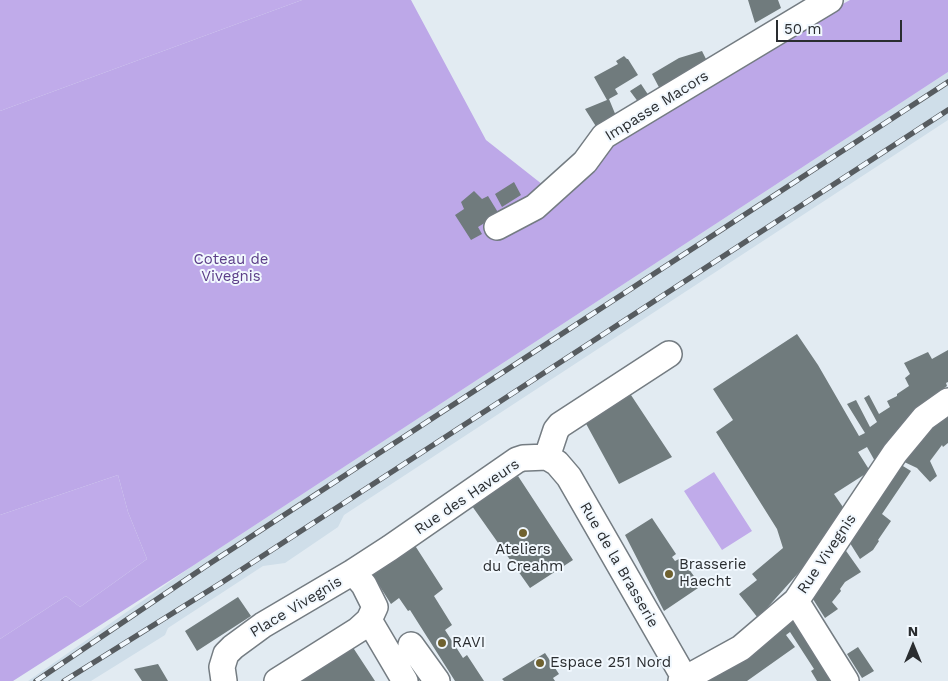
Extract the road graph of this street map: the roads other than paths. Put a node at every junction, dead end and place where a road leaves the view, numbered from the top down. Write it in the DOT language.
graph roads {
  1 [pos="830,0"];
  2 [pos="497,228"];
  3 [pos="669,354"];
  4 [pos="948,401"];
  5 [pos="547,457"];
  6 [pos="353,572"];
  7 [pos="796,601"];
  8 [pos="369,620"];
  9 [pos="411,645"];
  10 [pos="683,680"];
  11 [pos="224,681"];
  12 [pos="277,681"];
  13 [pos="404,681"];
  14 [pos="437,681"];
  15 [pos="846,681"];
  1 -- 2 [label="street, Impasse Macors"];
  3 -- 5 [label="street"];
  4 -- 7 [label="street, Rue Vivegnis"];
  5 -- 6 [label="street, Rue des Haveurs"];
  5 -- 10 [label="street, Rue de la Brasserie"];
  6 -- 8 [label="street, Place Vivegnis"];
  6 -- 11 [label="street, Place Vivegnis"];
  7 -- 10 [label="street, Rue Vivegnis"];
  7 -- 15 [label="street"];
  8 -- 12 [label="street"];
  8 -- 13 [label="street"];
  9 -- 14 [label="street"];
}
